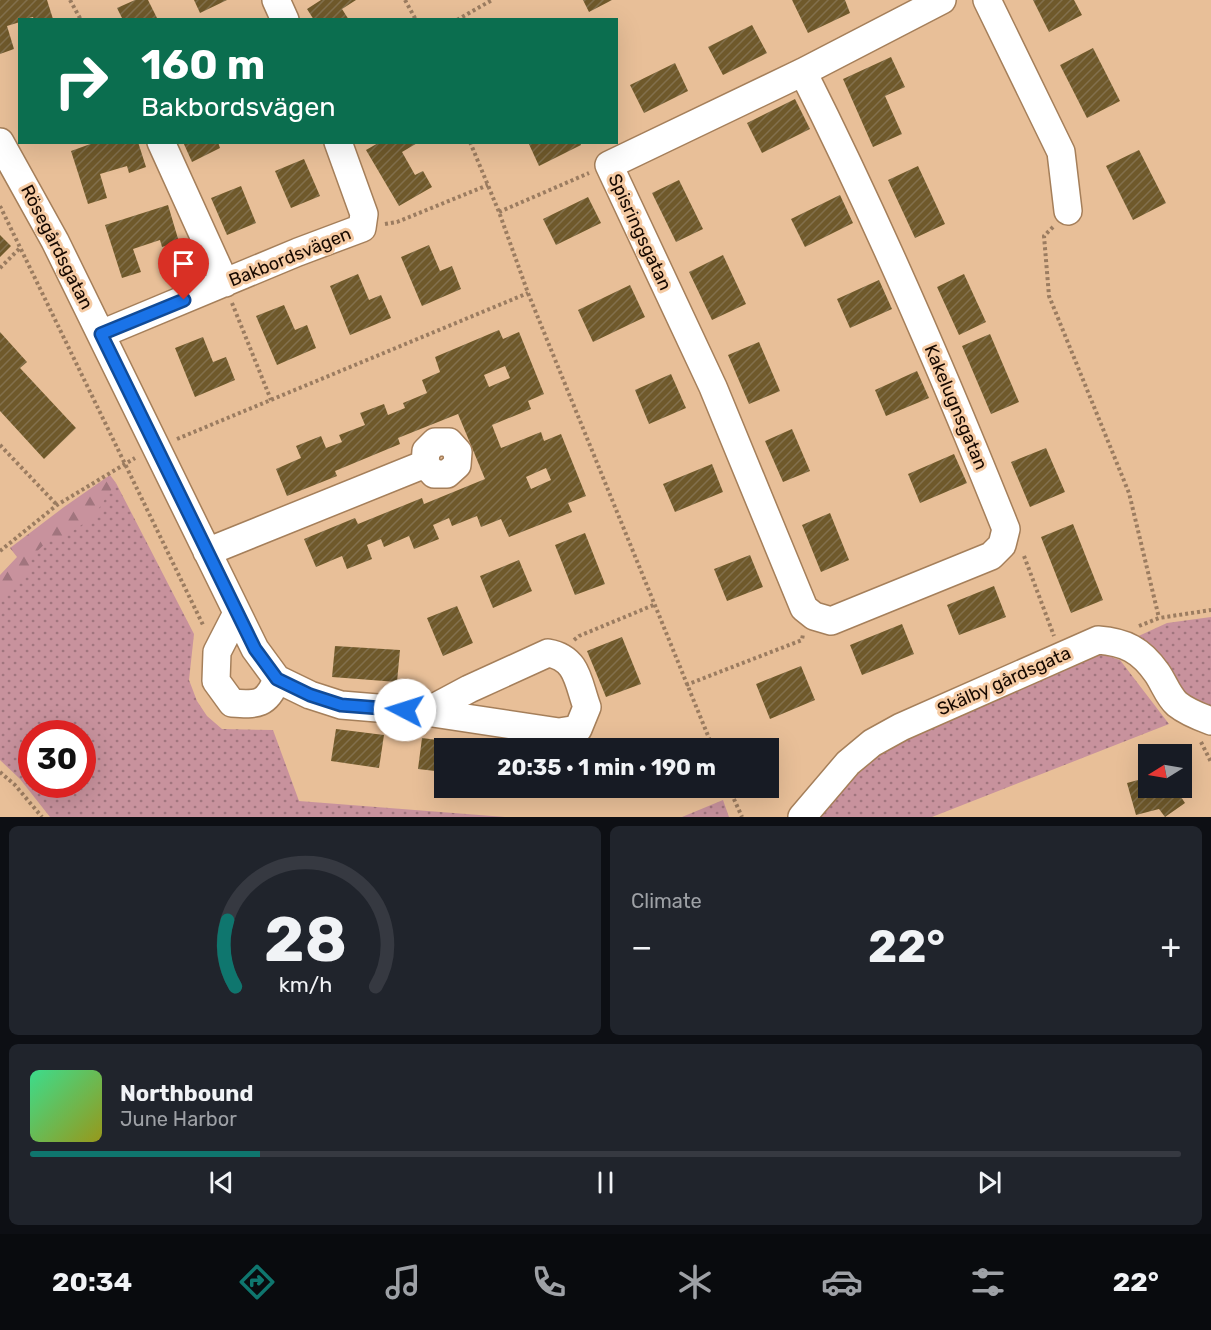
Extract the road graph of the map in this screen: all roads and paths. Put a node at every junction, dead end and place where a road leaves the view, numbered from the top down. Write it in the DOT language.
graph roads {
  1 [pos="70,0"];
  2 [pos="276,0"];
  3 [pos="405,0"];
  4 [pos="492,0"];
  5 [pos="942,0"];
  6 [pos="987,0"];
  7 [pos="80,18"];
  8 [pos="284,18"];
  9 [pos="415,18"];
  10 [pos="461,18"];
  11 [pos="803,72"];
  12 [pos="0,142"];
  13 [pos="162,144"];
  14 [pos="339,144"];
  15 [pos="471,144"];
  16 [pos="609,165"];
  17 [pos="488,185"];
  18 [pos="0,206"];
  19 [pos="1068,211"];
  20 [pos="499,212"];
  21 [pos="362,228"];
  22 [pos="20,248"];
  23 [pos="0,268"];
  24 [pos="225,283"];
  25 [pos="528,293"];
  26 [pos="101,334"];
  27 [pos="272,400"];
  28 [pos="0,445"];
  29 [pos="156,448"];
  30 [pos="125,462"];
  31 [pos="425,464"];
  32 [pos="57,506"];
  33 [pos="1002,545"];
  34 [pos="0,551"];
  35 [pos="207,552"];
  36 [pos="656,604"];
  37 [pos="804,609"];
  38 [pos="1211,610"];
  39 [pos="237,613"];
  40 [pos="1159,618"];
  41 [pos="1119,642"];
  42 [pos="217,652"];
  43 [pos="559,655"];
  44 [pos="1062,656"];
  45 [pos="277,679"];
  46 [pos="686,685"];
  47 [pos="426,712"];
  48 [pos="1211,721"];
  49 [pos="709,738"];
  50 [pos="0,772"];
  51 [pos="733,798"];
  52 [pos="42,817"];
  53 [pos="742,817"];
  54 [pos="802,817"];
  1 -- 7 [label="path"];
  2 -- 8 [label="street"];
  3 -- 9 [label="path"];
  4 -- 10 [label="path"];
  5 -- 11 [label="street, Spisringsgatan"];
  6 -- 19 [label="street"];
  11 -- 16 [label="street, Spisringsgatan"];
  11 -- 33 [label="street, Kakelugnsgatan"];
  12 -- 26 [label="street, Rösegårdsgatan"];
  13 -- 24 [label="street"];
  14 -- 21 [label="street, Bakbordsvägen"];
  15 -- 17 [label="path"];
  16 -- 20 [label="path"];
  16 -- 37 [label="street, Spisringsgatan"];
  17 -- 20 [label="path"];
  17 -- 21 [label="path"];
  18 -- 22 [label="path"];
  19 -- 40 [label="path"];
  20 -- 25 [label="path"];
  21 -- 24 [label="street, Bakbordsvägen"];
  22 -- 23 [label="path"];
  22 -- 30 [label="path"];
  24 -- 26 [label="street, Bakbordsvägen"];
  24 -- 27 [label="path"];
  25 -- 27 [label="path"];
  25 -- 36 [label="path"];
  26 -- 29 [label="street, Rösegårdsgatan"];
  27 -- 29 [label="path"];
  28 -- 32 [label="path"];
  29 -- 30 [label="path"];
  29 -- 35 [label="street, Rösegårdsgatan"];
  30 -- 32 [label="path"];
  30 -- 42 [label="path"];
  31 -- 35 [label="street"];
  32 -- 34 [label="path"];
  33 -- 37 [label="street"];
  33 -- 44 [label="path"];
  35 -- 39 [label="street, Rösegårdsgatan"];
  36 -- 43 [label="path"];
  36 -- 46 [label="path"];
  37 -- 46 [label="path"];
  38 -- 40 [label="path"];
  39 -- 42 [label="street"];
  39 -- 45 [label="street, Rösegårdsgatan"];
  40 -- 41 [label="path"];
  41 -- 44 [label="street, Skälby gårdsgata"];
  41 -- 48 [label="street"];
  42 -- 45 [label="street"];
  43 -- 47 [label="street"];
  43 -- 47 [label="street, Rösegårdsgatan"];
  44 -- 54 [label="street, Skälby gårdsgata"];
  45 -- 47 [label="street, Rösegårdsgatan"];
  46 -- 49 [label="path"];
  50 -- 52 [label="path"];
  51 -- 53 [label="path"];
}
